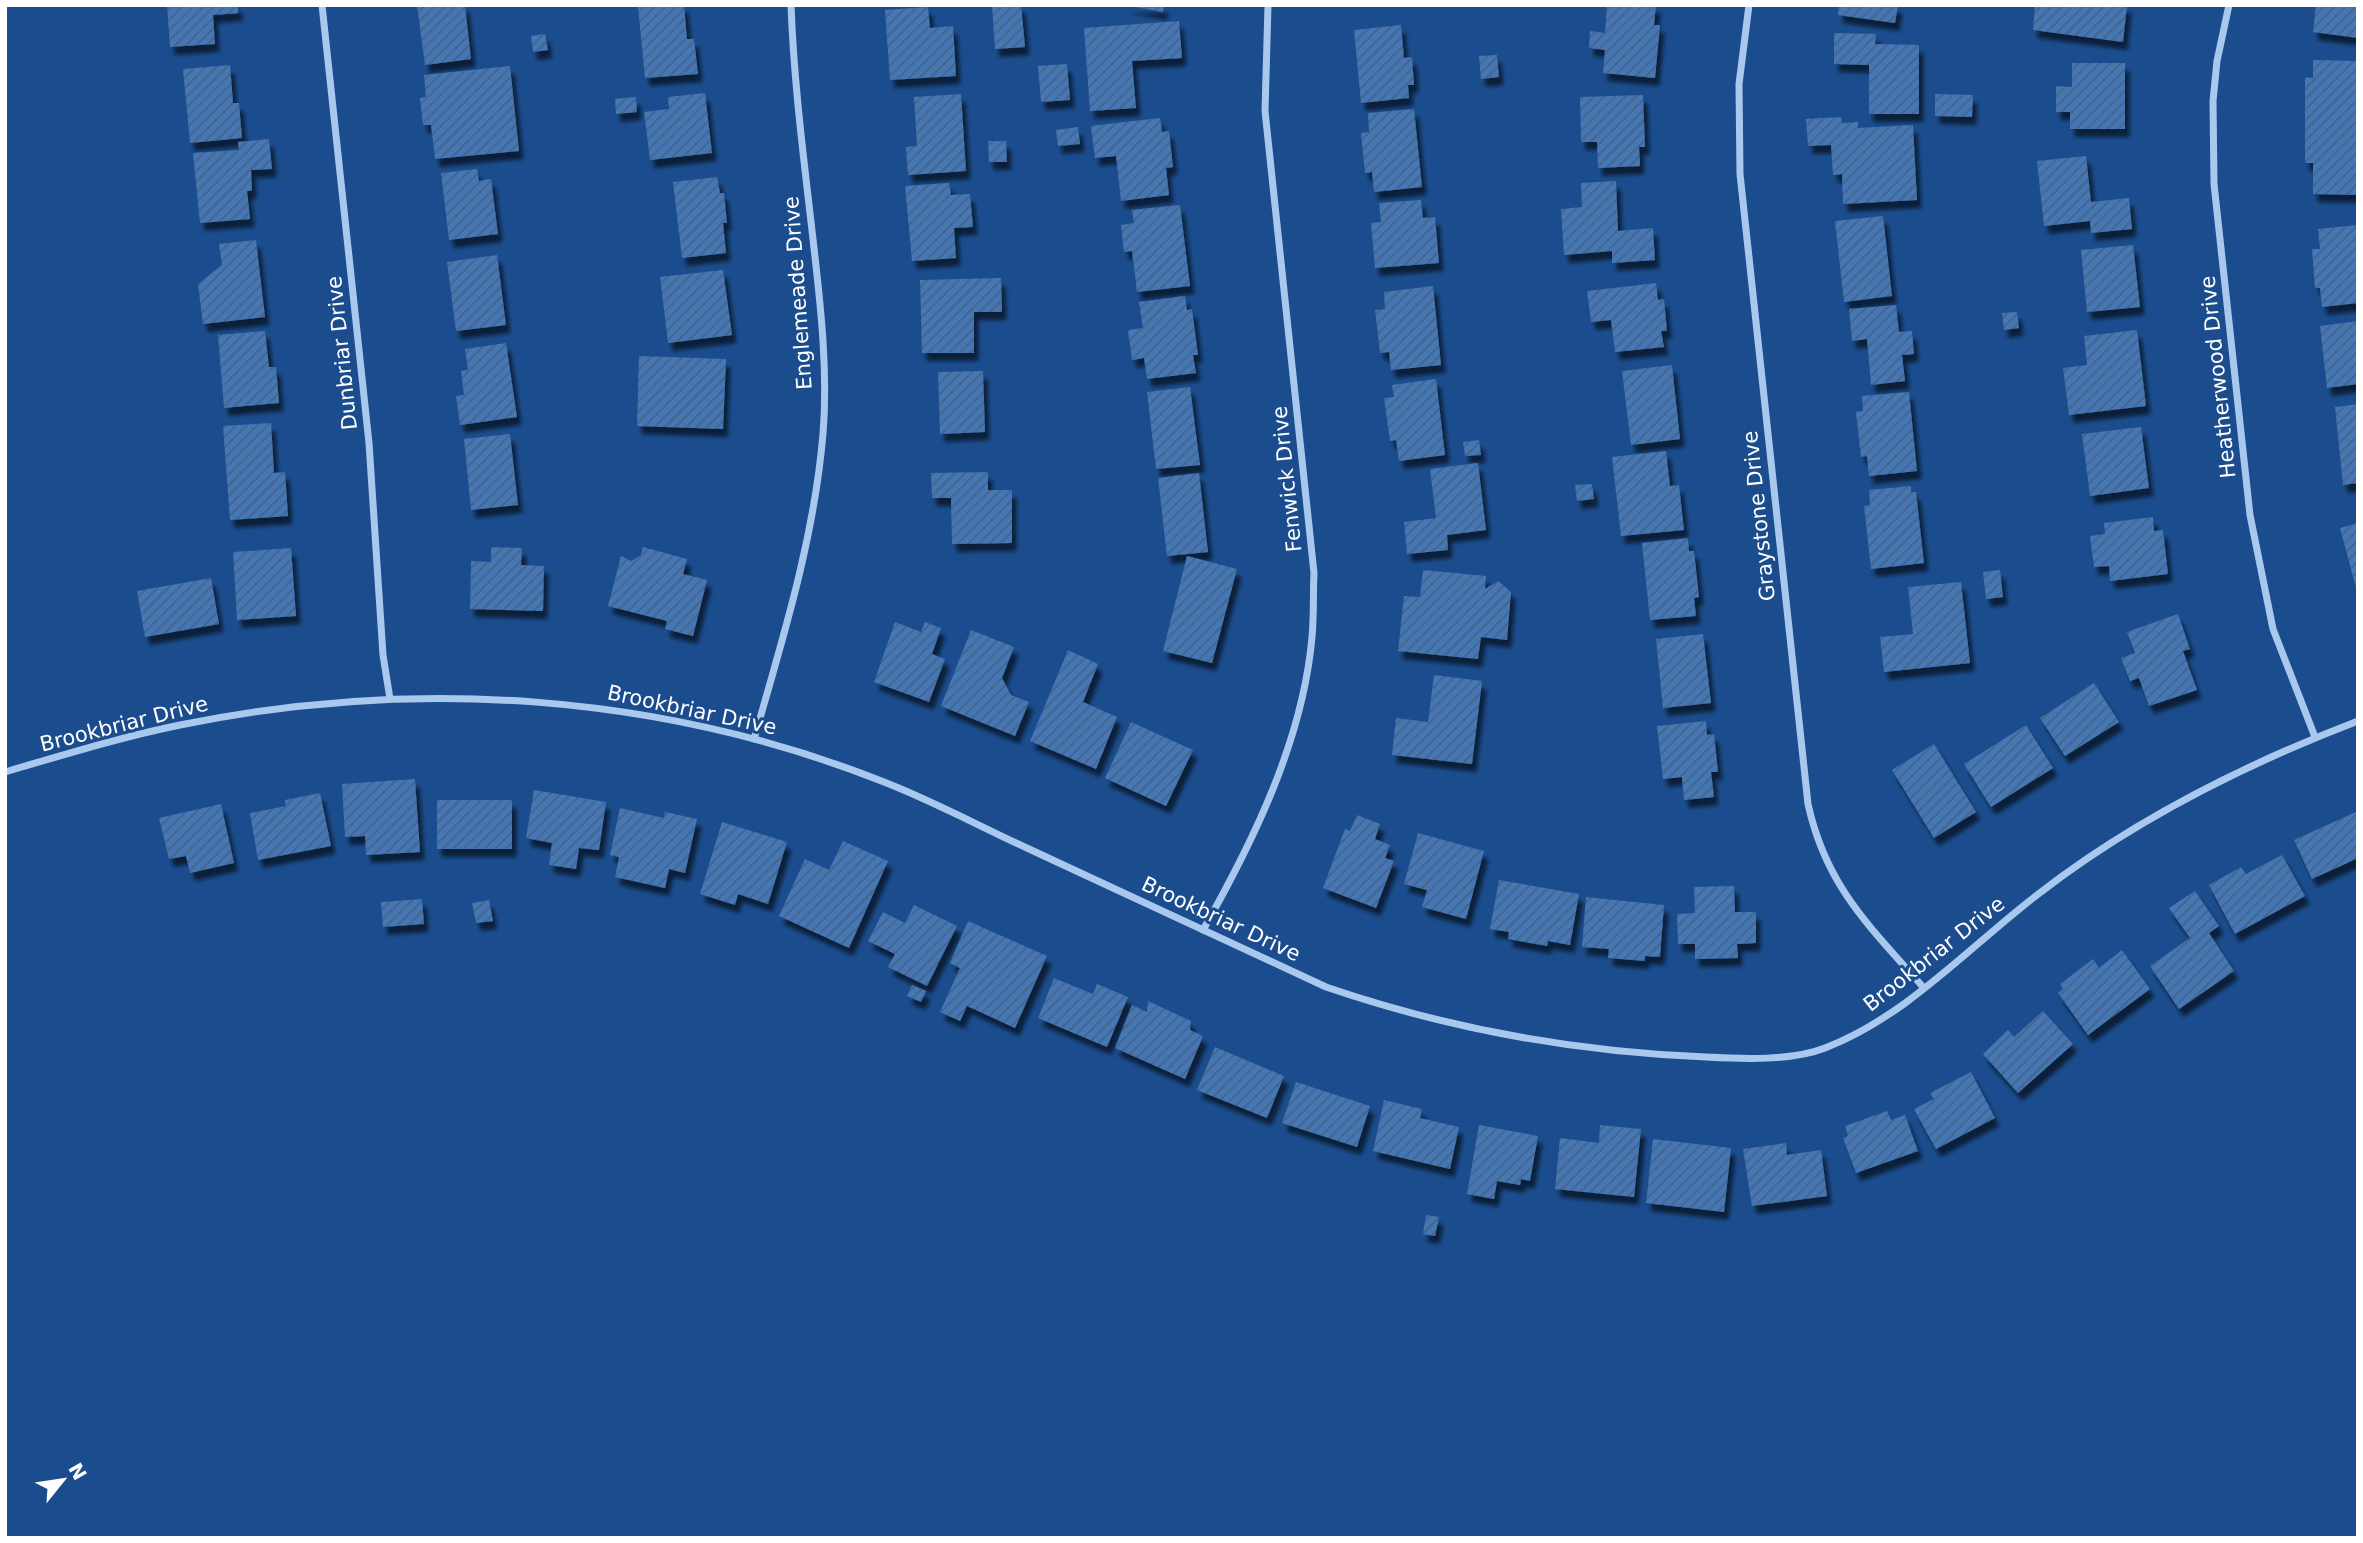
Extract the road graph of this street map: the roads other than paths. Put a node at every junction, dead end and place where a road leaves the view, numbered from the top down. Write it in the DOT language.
graph roads {
  1 [pos="322,5"];
  2 [pos="791,5"];
  3 [pos="1268,5"];
  4 [pos="1749,5"];
  5 [pos="2229,5"];
  6 [pos="390,699"];
  7 [pos="2358,721"];
  8 [pos="2315,737"];
  9 [pos="754,739"];
  10 [pos="6,771"];
  11 [pos="1203,930"];
  12 [pos="1923,987"];
  1 -- 6 [label="street, Dunbriar Drive"];
  2 -- 9 [label="street, Englemeade Drive"];
  3 -- 11 [label="street, Fenwick Drive"];
  4 -- 12 [label="street, Graystone Drive"];
  5 -- 8 [label="street, Heatherwood Drive"];
  6 -- 9 [label="street, Brookbriar Drive"];
  6 -- 10 [label="street, Brookbriar Drive"];
  7 -- 8 [label="street, Brookbriar Drive"];
  8 -- 12 [label="street, Brookbriar Drive"];
  9 -- 11 [label="street, Brookbriar Drive"];
  11 -- 12 [label="street, Brookbriar Drive"];
}
